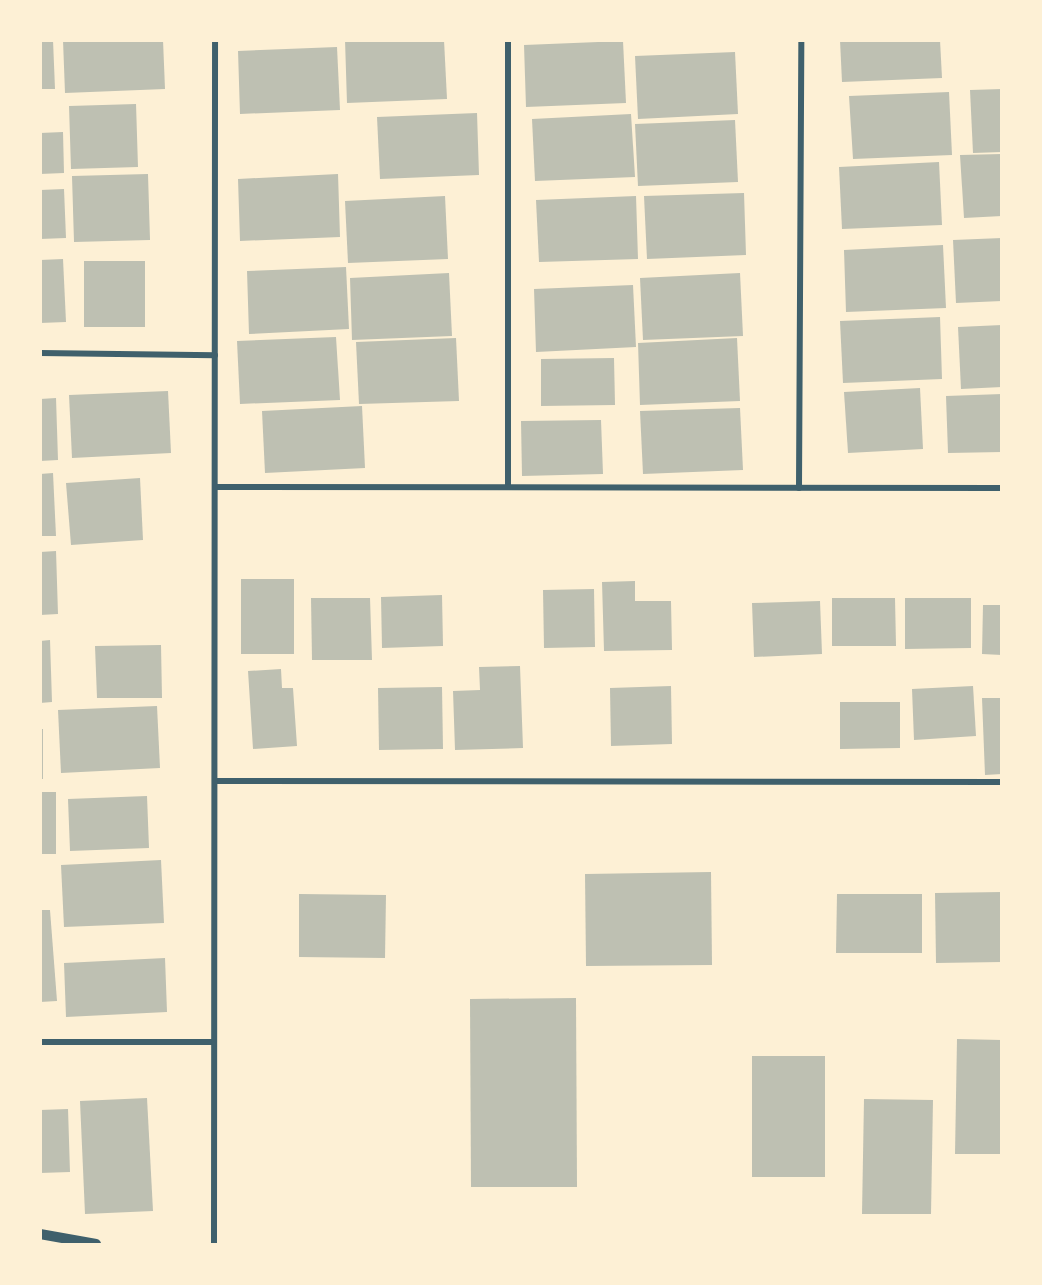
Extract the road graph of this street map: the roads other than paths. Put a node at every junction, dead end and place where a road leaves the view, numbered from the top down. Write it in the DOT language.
graph roads {
  1 [pos="215,40"];
  2 [pos="508,40"];
  3 [pos="801,40"];
  4 [pos="40,353"];
  5 [pos="215,355"];
  6 [pos="216,487"];
  7 [pos="508,487"];
  8 [pos="800,488"];
  9 [pos="1002,488"];
  10 [pos="214,782"];
  11 [pos="1002,782"];
  12 [pos="40,1042"];
  13 [pos="214,1042"];
  14 [pos="40,1234"];
  15 [pos="96,1245"];
  16 [pos="214,1245"];
  1 -- 5 [label="street"];
  2 -- 7 [label="street"];
  3 -- 8 [label="street"];
  4 -- 5 [label="street"];
  5 -- 6 [label="street"];
  6 -- 7 [label="street"];
  6 -- 10 [label="street"];
  7 -- 8 [label="street"];
  8 -- 9 [label="street"];
  10 -- 11 [label="street"];
  10 -- 13 [label="street"];
  12 -- 13 [label="street"];
  13 -- 16 [label="street"];
  14 -- 15 [label="street"];
}
